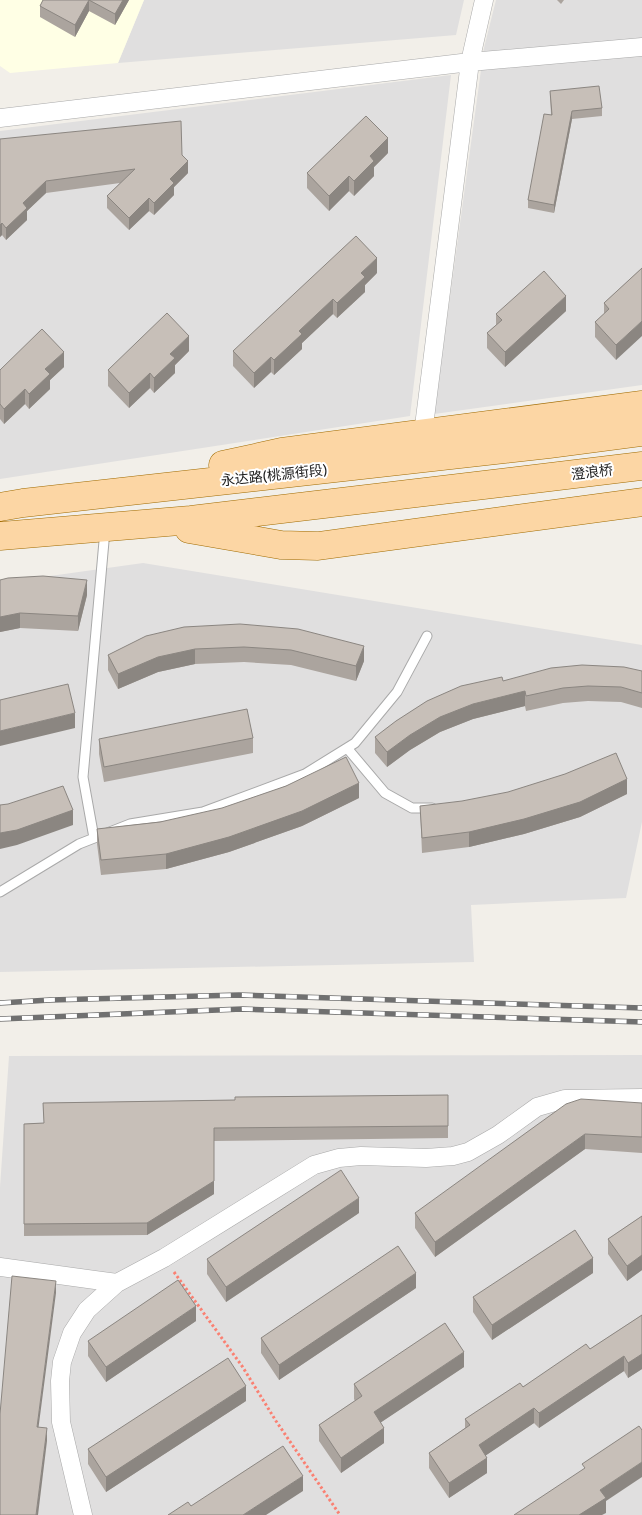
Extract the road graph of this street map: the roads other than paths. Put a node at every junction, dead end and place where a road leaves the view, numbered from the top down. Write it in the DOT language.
graph roads {
  1 [pos="484,0"];
  2 [pos="642,47"];
  3 [pos="470,62"];
  4 [pos="0,118"];
  5 [pos="642,405"];
  6 [pos="642,432"];
  7 [pos="423,434"];
  8 [pos="642,466"];
  9 [pos="82,497"];
  10 [pos="642,502"];
  11 [pos="0,507"];
  12 [pos="153,523"];
  13 [pos="105,527"];
  14 [pos="0,536"];
  15 [pos="428,636"];
  16 [pos="347,748"];
  17 [pos="437,808"];
  18 [pos="94,838"];
  19 [pos="0,892"];
  20 [pos="642,1098"];
  21 [pos="0,1267"];
  22 [pos="117,1283"];
  23 [pos="83,1515"];
  1 -- 3 [label="street"];
  2 -- 3 [label="street"];
  3 -- 4 [label="street"];
  3 -- 7 [label="street"];
  5 -- 7 [label="main road"];
  6 -- 9 [label="main road, 永达路(桃源街段)"];
  7 -- 9 [label="main road"];
  8 -- 12 [label="main road, 澄浪桥"];
  9 -- 11 [label="main road, 永达路(桃源街段)"];
  10 -- 12 [label="main road"];
  12 -- 13 [label="main road"];
  13 -- 14 [label="main road"];
  13 -- 18 [label="lane"];
  15 -- 16 [label="lane"];
  16 -- 17 [label="lane"];
  16 -- 18 [label="lane"];
  18 -- 19 [label="lane"];
  20 -- 22 [label="street"];
  21 -- 22 [label="street"];
  22 -- 23 [label="street"];
}
